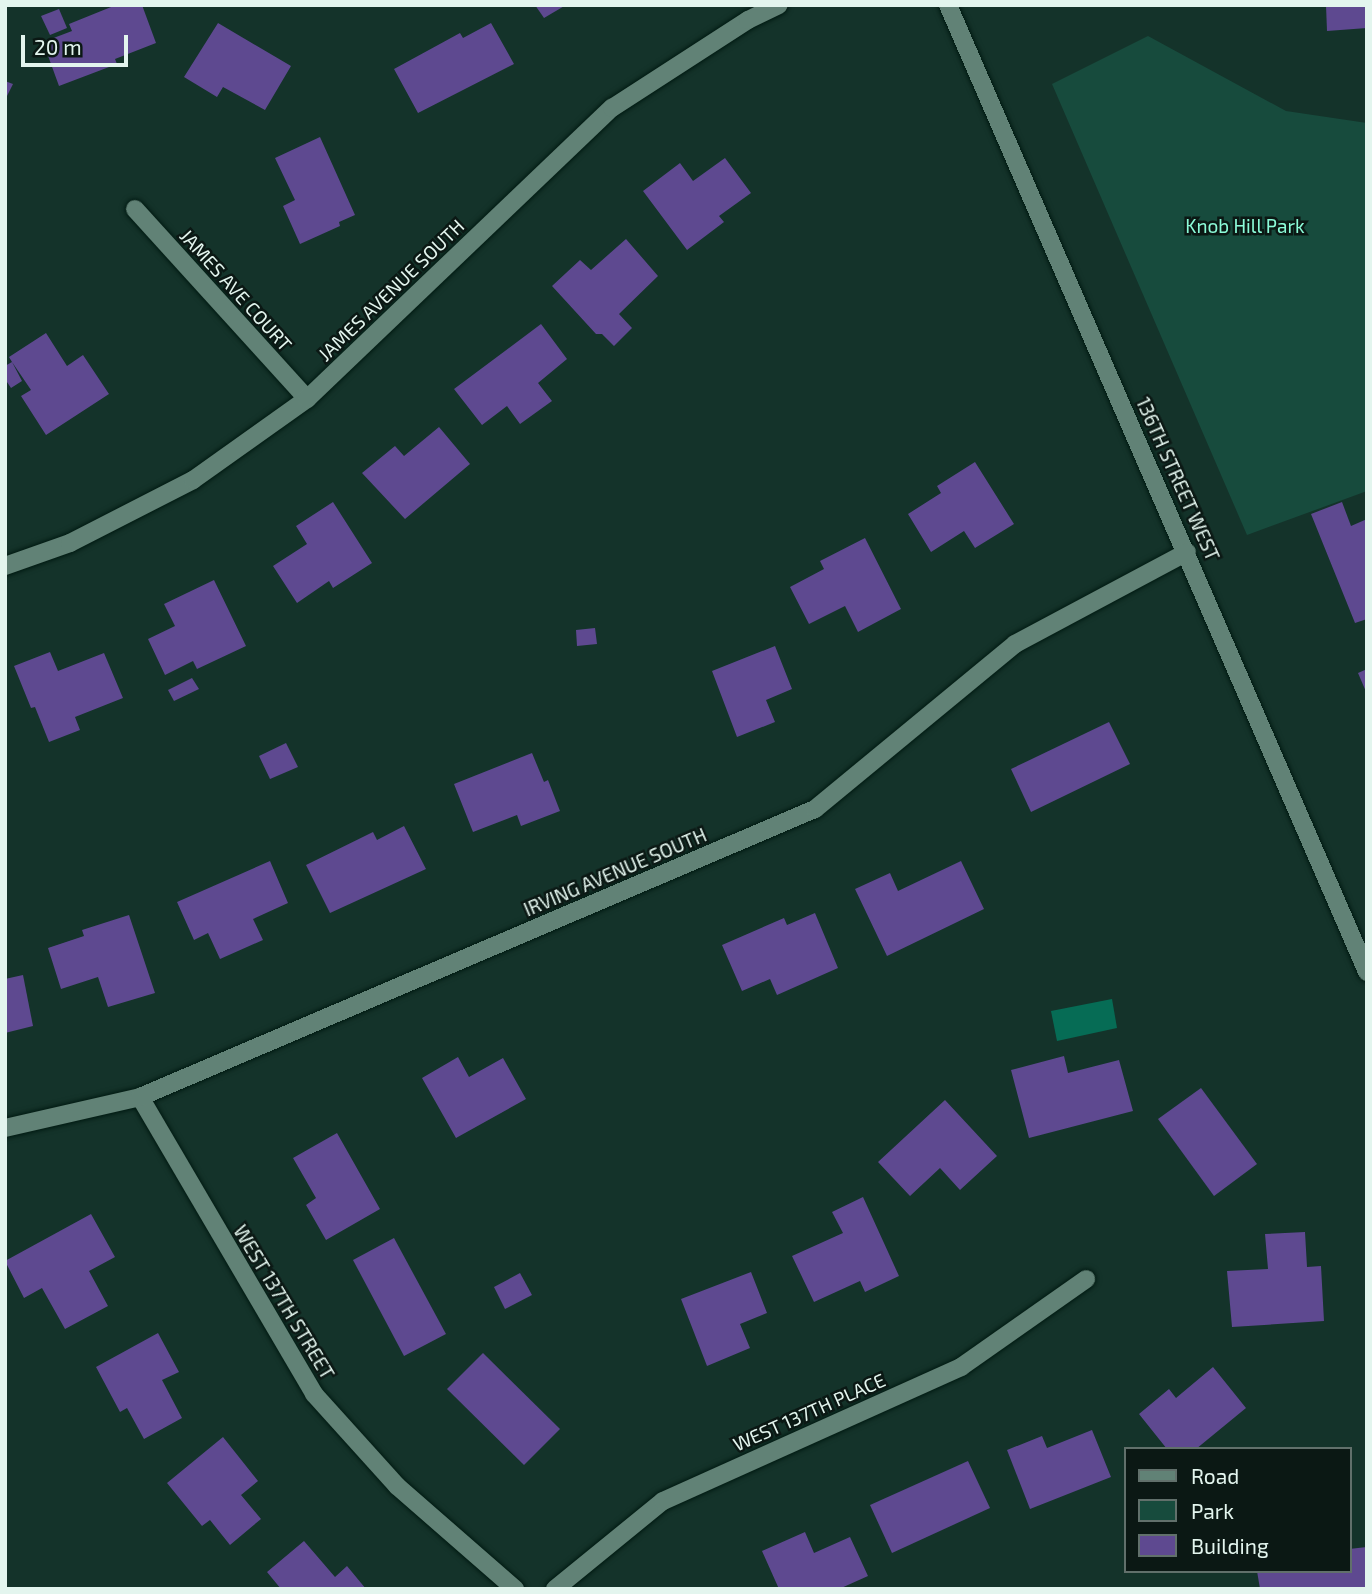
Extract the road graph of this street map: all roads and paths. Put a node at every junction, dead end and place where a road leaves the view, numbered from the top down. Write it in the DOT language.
graph roads {
  1 [pos="779,5"];
  2 [pos="948,5"];
  3 [pos="135,209"];
  4 [pos="307,399"];
  5 [pos="1187,552"];
  6 [pos="5,566"];
  7 [pos="1367,972"];
  8 [pos="140,1097"];
  9 [pos="5,1128"];
  10 [pos="1086,1279"];
  11 [pos="515,1589"];
  12 [pos="555,1589"];
  1 -- 4 [label="street, JAMES AVENUE SOUTH"];
  2 -- 5 [label="street, 136TH STREET WEST"];
  3 -- 4 [label="street, JAMES AVE COURT"];
  4 -- 6 [label="street, JAMES AVENUE SOUTH"];
  5 -- 7 [label="street, 136TH STREET WEST"];
  5 -- 8 [label="street, IRVING AVENUE SOUTH"];
  8 -- 9 [label="street, IRVING AVENUE SOUTH"];
  8 -- 11 [label="street, WEST 137TH STREET"];
  10 -- 12 [label="street, WEST 137TH PLACE"];
}
